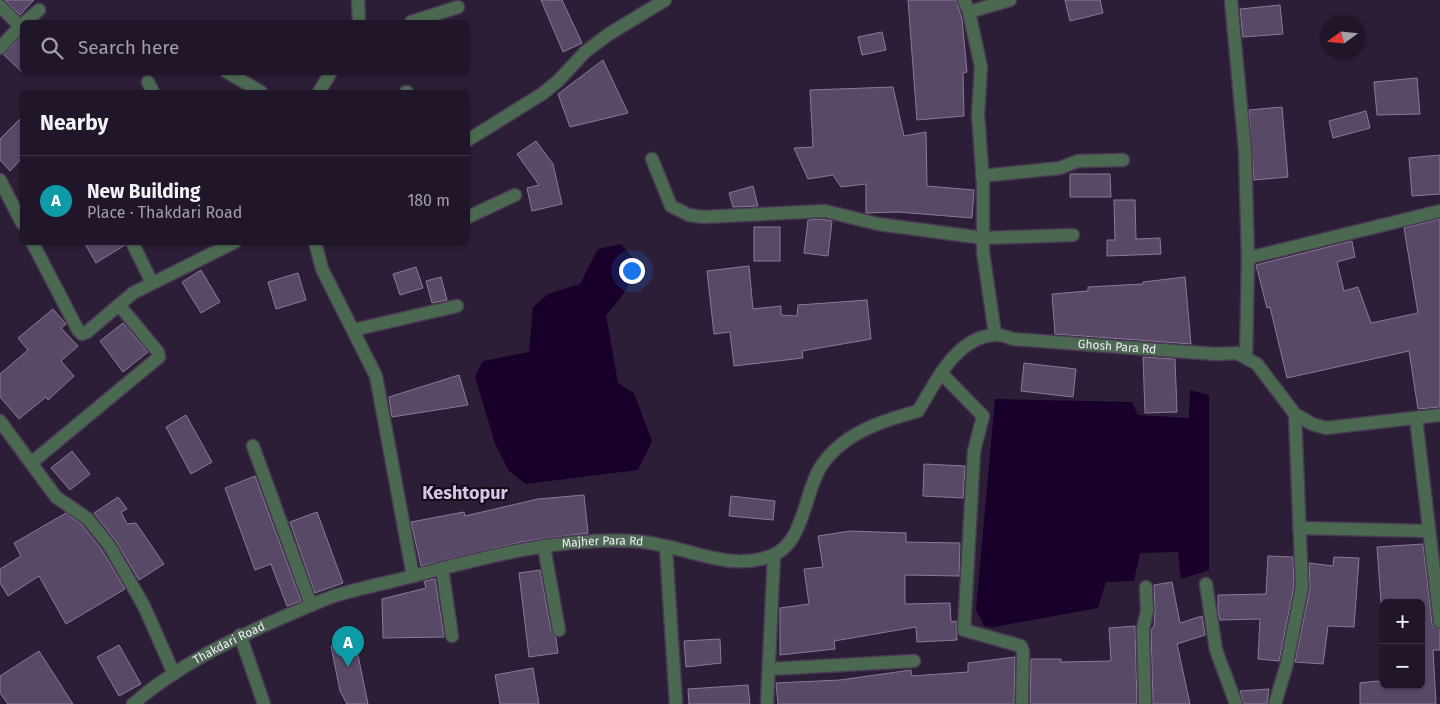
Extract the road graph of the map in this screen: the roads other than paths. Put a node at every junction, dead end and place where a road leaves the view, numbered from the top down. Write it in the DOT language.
graph roads {
  1 [pos="358,0"];
  2 [pos="665,0"];
  3 [pos="1010,0"];
  4 [pos="1231,0"];
  5 [pos="0,6"];
  6 [pos="966,6"];
  7 [pos="458,7"];
  8 [pos="39,10"];
  9 [pos="28,20"];
  10 [pos="359,20"];
  11 [pos="417,20"];
  12 [pos="20,22"];
  13 [pos="20,27"];
  14 [pos="0,48"];
  15 [pos="232,75"];
  16 [pos="329,75"];
  17 [pos="258,90"];
  18 [pos="321,90"];
  19 [pos="470,139"];
  20 [pos="652,159"];
  21 [pos="1123,160"];
  22 [pos="982,176"];
  23 [pos="0,180"];
  24 [pos="515,196"];
  25 [pos="1440,211"];
  26 [pos="470,216"];
  27 [pos="20,219"];
  28 [pos="1073,235"];
  29 [pos="983,238"];
  30 [pos="34,245"];
  31 [pos="134,245"];
  32 [pos="230,245"];
  33 [pos="315,245"];
  34 [pos="1248,258"];
  35 [pos="152,282"];
  36 [pos="119,305"];
  37 [pos="457,306"];
  38 [pos="353,330"];
  39 [pos="995,334"];
  40 [pos="1246,358"];
  41 [pos="941,373"];
  42 [pos="1295,414"];
  43 [pos="1440,415"];
  44 [pos="1416,418"];
  45 [pos="0,422"];
  46 [pos="253,446"];
  47 [pos="31,463"];
  48 [pos="1299,528"];
  49 [pos="1429,531"];
  50 [pos="544,547"];
  51 [pos="666,548"];
  52 [pos="774,555"];
  53 [pos="1437,565"];
  54 [pos="442,568"];
  55 [pos="412,576"];
  56 [pos="1206,584"];
  57 [pos="1146,587"];
  58 [pos="334,596"];
  59 [pos="311,605"];
  60 [pos="1440,622"];
  61 [pos="559,630"];
  62 [pos="240,635"];
  63 [pos="452,636"];
  64 [pos="914,661"];
  65 [pos="769,669"];
  66 [pos="174,674"];
  67 [pos="133,704"];
  68 [pos="264,704"];
  69 [pos="676,704"];
  70 [pos="766,704"];
  71 [pos="1022,704"];
  72 [pos="1145,704"];
  73 [pos="1236,704"];
  74 [pos="1275,704"];
  1 -- 10 [label="street"];
  2 -- 19 [label="street"];
  3 -- 6 [label="street"];
  4 -- 34 [label="street"];
  5 -- 12 [label="street"];
  6 -- 22 [label="street"];
  7 -- 11 [label="street"];
  8 -- 9 [label="street"];
  13 -- 14 [label="street"];
  15 -- 17 [label="street"];
  16 -- 18 [label="street"];
  20 -- 29 [label="street"];
  21 -- 22 [label="street"];
  22 -- 29 [label="street"];
  23 -- 27 [label="street"];
  24 -- 26 [label="street"];
  25 -- 34 [label="street"];
  28 -- 29 [label="street"];
  29 -- 39 [label="street"];
  30 -- 36 [label="street"];
  31 -- 35 [label="street"];
  32 -- 35 [label="street"];
  33 -- 38 [label="street"];
  34 -- 40 [label="street"];
  35 -- 36 [label="street"];
  36 -- 47 [label="street"];
  37 -- 38 [label="street"];
  38 -- 55 [label="street"];
  39 -- 40 [label="street, Ghosh Para Rd"];
  39 -- 41 [label="street"];
  40 -- 42 [label="street, Ghosh Para Rd"];
  41 -- 52 [label="street, Majher Para Rd"];
  41 -- 71 [label="street"];
  42 -- 44 [label="street, Ghosh Para Rd"];
  42 -- 48 [label="street"];
  43 -- 44 [label="street, Ghosh Para Rd"];
  44 -- 49 [label="street"];
  45 -- 47 [label="street"];
  46 -- 59 [label="street"];
  47 -- 66 [label="street"];
  48 -- 49 [label="street"];
  48 -- 74 [label="street"];
  49 -- 53 [label="street"];
  50 -- 51 [label="street, Majher Para Rd"];
  50 -- 54 [label="street, Majher Para Rd"];
  50 -- 61 [label="street"];
  51 -- 52 [label="street, Majher Para Rd"];
  51 -- 69 [label="street"];
  52 -- 65 [label="street"];
  53 -- 60 [label="street"];
  54 -- 55 [label="street, Majher Para Rd"];
  54 -- 63 [label="street"];
  55 -- 58 [label="street, Majher Para Rd"];
  56 -- 73 [label="street"];
  57 -- 72 [label="street"];
  58 -- 59 [label="street, Thakdari Road"];
  59 -- 62 [label="street, Thakdari Road"];
  62 -- 66 [label="street, Thakdari Road"];
  62 -- 68 [label="street"];
  64 -- 65 [label="street"];
  65 -- 70 [label="street"];
  66 -- 67 [label="street, Thakdari Road"];
}
